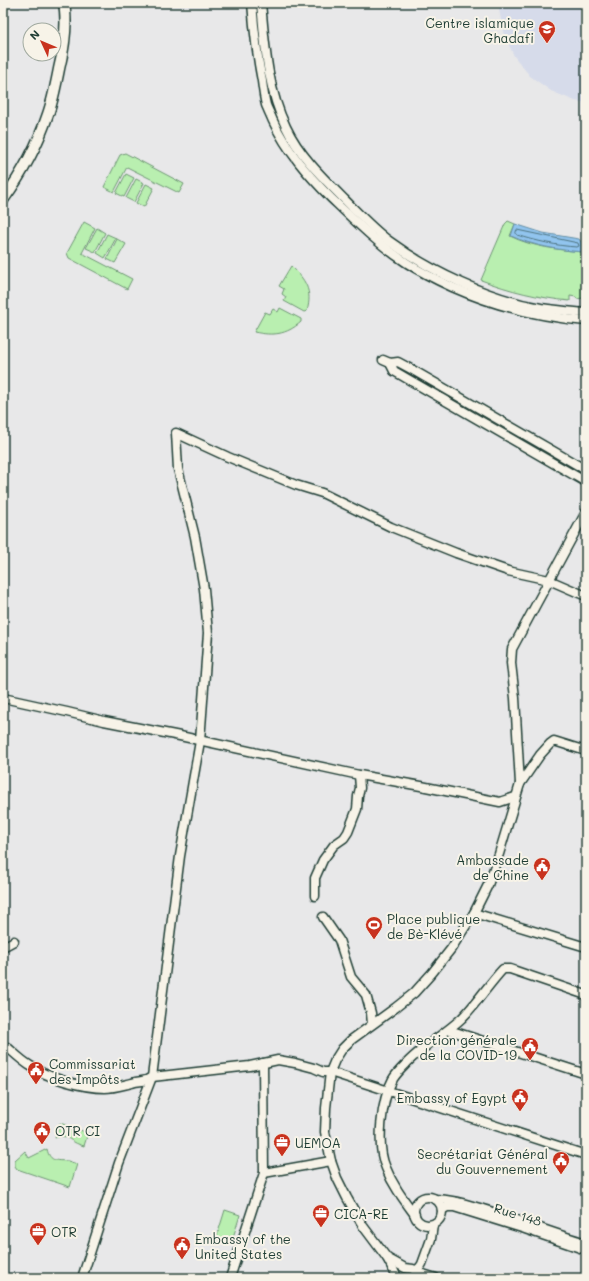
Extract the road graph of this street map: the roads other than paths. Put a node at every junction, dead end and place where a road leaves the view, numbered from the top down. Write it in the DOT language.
graph roads {
  1 [pos="64,3"];
  2 [pos="252,3"];
  3 [pos="260,3"];
  4 [pos="3,200"];
  5 [pos="586,313"];
  6 [pos="586,321"];
  7 [pos="586,470"];
  8 [pos="586,482"];
  9 [pos="586,512"];
  10 [pos="549,580"];
  11 [pos="586,596"];
  12 [pos="3,698"];
  13 [pos="200,741"];
  14 [pos="586,751"];
  15 [pos="359,775"];
  16 [pos="520,784"];
  17 [pos="515,798"];
  18 [pos="315,896"];
  19 [pos="474,912"];
  20 [pos="323,917"];
  21 [pos="14,941"];
  22 [pos="3,947"];
  23 [pos="586,947"];
  24 [pos="586,995"];
  25 [pos="372,1024"];
  26 [pos="449,1030"];
  27 [pos="3,1046"];
  28 [pos="263,1063"];
  29 [pos="330,1072"];
  30 [pos="586,1074"];
  31 [pos="152,1077"];
  32 [pos="388,1091"];
  33 [pos="586,1155"];
  34 [pos="331,1161"];
  35 [pos="264,1173"];
  36 [pos="434,1199"];
  37 [pos="442,1210"];
  38 [pos="415,1215"];
  39 [pos="433,1225"];
  40 [pos="550,1234"];
  41 [pos="586,1243"];
  42 [pos="586,1250"];
  43 [pos="387,1258"];
  44 [pos="405,1268"];
  45 [pos="417,1274"];
  46 [pos="397,1277"];
  47 [pos="82,1278"];
  48 [pos="230,1278"];
  49 [pos="436,1278"];
  1 -- 4 [label="main road"];
  2 -- 6 [label="street"];
  3 -- 5 [label="street"];
  7 -- 8 [label="street"];
  9 -- 10 [label="street"];
  10 -- 11 [label="street"];
  10 -- 13 [label="street"];
  10 -- 16 [label="street"];
  12 -- 13 [label="street"];
  13 -- 15 [label="street"];
  13 -- 31 [label="street"];
  14 -- 16 [label="street"];
  15 -- 17 [label="street"];
  15 -- 18 [label="street"];
  16 -- 17 [label="street"];
  17 -- 19 [label="street"];
  19 -- 23 [label="street"];
  19 -- 25 [label="street"];
  20 -- 25 [label="street"];
  21 -- 22 [label="street"];
  24 -- 26 [label="street"];
  25 -- 29 [label="street"];
  26 -- 30 [label="street"];
  26 -- 32 [label="street"];
  27 -- 31 [label="street"];
  28 -- 29 [label="street"];
  28 -- 31 [label="street"];
  28 -- 35 [label="street"];
  29 -- 32 [label="street"];
  29 -- 34 [label="street"];
  31 -- 47 [label="street"];
  32 -- 33 [label="street"];
  32 -- 38 [label="street"];
  34 -- 35 [label="street"];
  34 -- 43 [label="street"];
  35 -- 48 [label="street"];
  36 -- 37 [label="street"];
  36 -- 38 [label="street"];
  36 -- 40 [label="street"];
  37 -- 39 [label="street"];
  37 -- 40 [label="street, Rue 148"];
  38 -- 39 [label="street"];
  39 -- 45 [label="street"];
  40 -- 41 [label="street"];
  40 -- 42 [label="street, Rue 148"];
  43 -- 44 [label="street"];
  43 -- 46 [label="street"];
  44 -- 45 [label="street"];
  44 -- 46 [label="street"];
  45 -- 49 [label="street"];
}
